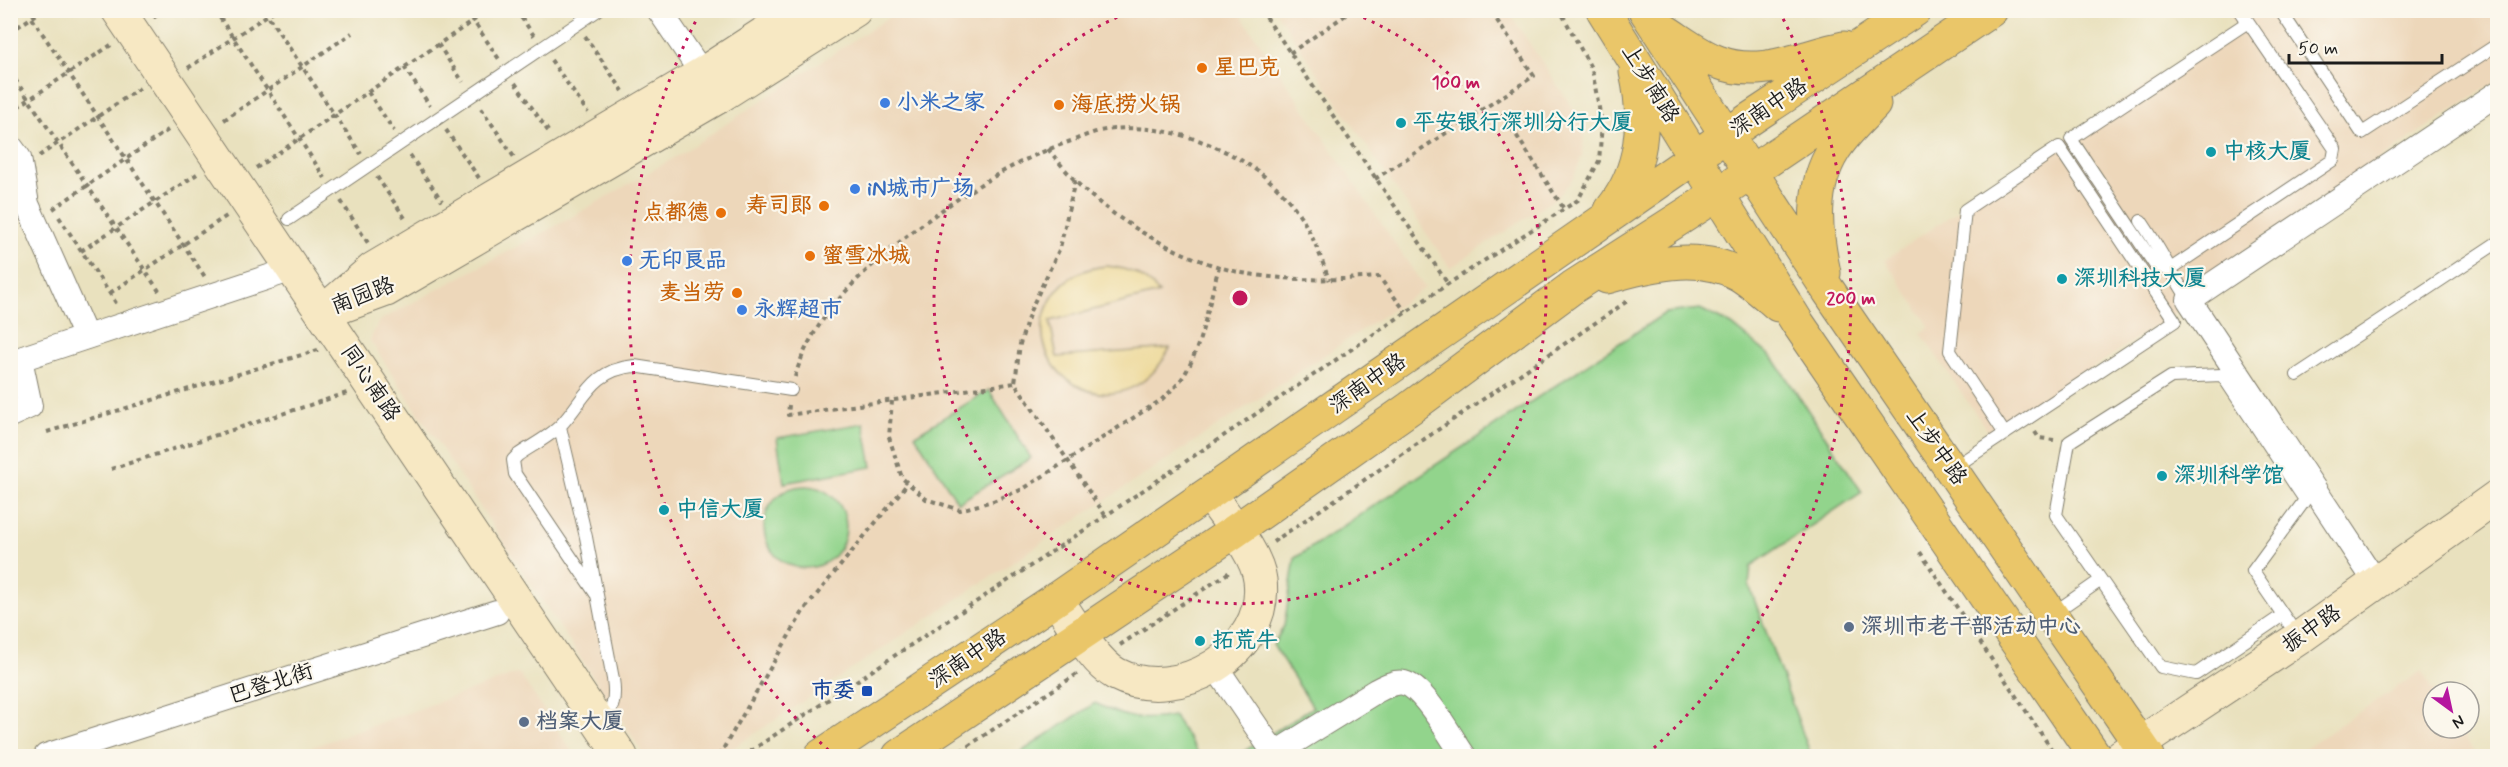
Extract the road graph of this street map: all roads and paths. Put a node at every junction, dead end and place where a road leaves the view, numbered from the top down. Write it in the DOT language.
graph roads {
  1 [pos="43,10"];
  2 [pos="163,10"];
  3 [pos="214,10"];
  4 [pos="264,10"];
  5 [pos="275,10"];
  6 [pos="489,10"];
  7 [pos="598,10"];
  8 [pos="659,10"];
  9 [pos="800,10"];
  10 [pos="855,10"];
  11 [pos="1261,10"];
  12 [pos="1353,10"];
  13 [pos="1490,10"];
  14 [pos="1560,10"];
  15 [pos="1603,10"];
  16 [pos="1915,10"];
  17 [pos="1992,10"];
  18 [pos="2240,10"];
  19 [pos="2280,10"];
  20 [pos="267,16"];
  21 [pos="1649,16"];
  22 [pos="153,17"];
  23 [pos="32,18"];
  24 [pos="2247,22"];
  25 [pos="578,25"];
  26 [pos="118,26"];
  27 [pos="10,32"];
  28 [pos="352,33"];
  29 [pos="233,38"];
  30 [pos="1866,44"];
  31 [pos="2498,44"];
  32 [pos="1629,50"];
  33 [pos="1290,53"];
  34 [pos="302,67"];
  35 [pos="188,69"];
  36 [pos="1905,69"];
  37 [pos="10,72"];
  38 [pos="70,73"];
  39 [pos="2278,75"];
  40 [pos="145,84"];
  41 [pos="710,85"];
  42 [pos="267,91"];
  43 [pos="623,91"];
  44 [pos="2498,93"];
  45 [pos="29,100"];
  46 [pos="10,112"];
  47 [pos="1502,113"];
  48 [pos="334,114"];
  49 [pos="98,116"];
  50 [pos="223,121"];
  51 [pos="173,126"];
  52 [pos="1727,136"];
  53 [pos="299,138"];
  54 [pos="59,143"];
  55 [pos="1048,148"];
  56 [pos="15,152"];
  57 [pos="127,158"];
  58 [pos="1696,158"];
  59 [pos="369,166"];
  60 [pos="255,168"];
  61 [pos="202,170"];
  62 [pos="1750,171"];
  63 [pos="1375,179"];
  64 [pos="1076,180"];
  65 [pos="87,185"];
  66 [pos="333,190"];
  67 [pos="1718,194"];
  68 [pos="47,200"];
  69 [pos="155,202"];
  70 [pos="1564,209"];
  71 [pos="231,213"];
  72 [pos="44,215"];
  73 [pos="290,219"];
  74 [pos="2141,221"];
  75 [pos="408,222"];
  76 [pos="116,228"];
  77 [pos="1590,231"];
  78 [pos="2498,242"];
  79 [pos="184,244"];
  80 [pos="370,246"];
  81 [pos="81,251"];
  82 [pos="1219,267"];
  83 [pos="293,269"];
  84 [pos="144,270"];
  85 [pos="2169,270"];
  86 [pos="1329,280"];
  87 [pos="1448,284"];
  88 [pos="1574,287"];
  89 [pos="1827,290"];
  90 [pos="110,293"];
  91 [pos="217,294"];
  92 [pos="1635,296"];
  93 [pos="2189,300"];
  94 [pos="171,309"];
  95 [pos="1406,312"];
  96 [pos="322,313"];
  97 [pos="1797,322"];
  98 [pos="130,324"];
  99 [pos="86,338"];
  100 [pos="322,349"];
  101 [pos="2297,375"];
  102 [pos="1015,383"];
  103 [pos="791,390"];
  104 [pos="350,392"];
  105 [pos="892,401"];
  106 [pos="10,415"];
  107 [pos="2026,420"];
  108 [pos="560,427"];
  109 [pos="48,432"];
  110 [pos="2005,434"];
  111 [pos="2069,442"];
  112 [pos="1068,460"];
  113 [pos="111,469"];
  114 [pos="1952,469"];
  115 [pos="908,483"];
  116 [pos="1210,494"];
  117 [pos="2498,495"];
  118 [pos="1105,515"];
  119 [pos="1235,531"];
  120 [pos="1265,547"];
  121 [pos="1918,549"];
  122 [pos="1239,565"];
  123 [pos="2101,580"];
  124 [pos="2377,584"];
  125 [pos="596,594"];
  126 [pos="1056,599"];
  127 [pos="497,612"];
  128 [pos="2051,615"];
  129 [pos="2291,627"];
  130 [pos="1081,634"];
  131 [pos="1112,650"];
  132 [pos="1215,666"];
  133 [pos="1086,668"];
  134 [pos="601,726"];
  135 [pos="761,745"];
  136 [pos="764,750"];
  137 [pos="2136,753"];
  138 [pos="1273,755"];
  139 [pos="46,756"];
  140 [pos="621,756"];
  141 [pos="719,756"];
  142 [pos="743,756"];
  143 [pos="821,756"];
  144 [pos="899,756"];
  145 [pos="953,756"];
  146 [pos="1464,756"];
  147 [pos="2056,756"];
  148 [pos="2095,756"];
  1 -- 23 [label="path"];
  2 -- 22 [label="path"];
  3 -- 29 [label="path"];
  4 -- 20 [label="path"];
  5 -- 20 [label="path"];
  6 -- 48 [label="path"];
  7 -- 25 [label="lane"];
  8 -- 41 [label="street"];
  9 -- 41 [label="street, 南园路"];
  10 -- 41 [label="street, 南园路"];
  11 -- 33 [label="path"];
  12 -- 33 [label="path"];
  13 -- 63 [label="path"];
  14 -- 70 [label="path"];
  15 -- 32 [label="main road, 上步南路"];
  16 -- 30 [label="main road, 深南中路"];
  17 -- 36 [label="main road, 深南中路"];
  18 -- 24 [label="lane"];
  19 -- 31 [label="lane"];
  20 -- 29 [label="path"];
  20 -- 34 [label="path"];
  21 -- 30 [label="main road"];
  21 -- 52 [label="main road, 上步南路"];
  23 -- 27 [label="path"];
  23 -- 38 [label="path"];
  24 -- 39 [label="lane"];
  24 -- 85 [label="lane"];
  24 -- 85 [label="lane"];
  25 -- 43 [label="path"];
  25 -- 59 [label="lane"];
  26 -- 38 [label="path"];
  26 -- 83 [label="street, 同心南路"];
  28 -- 34 [label="path"];
  29 -- 35 [label="path"];
  29 -- 42 [label="path"];
  30 -- 52 [label="main road, 深南中路"];
  32 -- 58 [label="main road, 上步南路"];
  32 -- 77 [label="main road"];
  33 -- 63 [label="path"];
  34 -- 42 [label="path"];
  34 -- 48 [label="path"];
  36 -- 62 [label="main road, 深南中路"];
  36 -- 89 [label="main road"];
  37 -- 45 [label="path"];
  38 -- 45 [label="path"];
  38 -- 49 [label="path"];
  40 -- 49 [label="path"];
  41 -- 96 [label="street, 南园路"];
  42 -- 50 [label="path"];
  42 -- 53 [label="path"];
  44 -- 93 [label="street"];
  45 -- 46 [label="path"];
  45 -- 54 [label="path"];
  47 -- 70 [label="path"];
  48 -- 53 [label="path"];
  48 -- 59 [label="path"];
  49 -- 54 [label="path"];
  49 -- 57 [label="path"];
  51 -- 57 [label="path"];
  52 -- 58 [label="main road, 深南中路"];
  52 -- 62 [label="main road, 上步中路"];
  53 -- 60 [label="path"];
  53 -- 66 [label="path"];
  54 -- 56 [label="path"];
  54 -- 65 [label="path"];
  55 -- 64 [label="path"];
  55 -- 86 [label="path"];
  55 -- 103 [label="path"];
  56 -- 72 [label="street"];
  57 -- 65 [label="path"];
  57 -- 69 [label="path"];
  58 -- 67 [label="main road, 上步中路"];
  58 -- 77 [label="main road, 深南中路"];
  59 -- 66 [label="lane"];
  59 -- 75 [label="path"];
  61 -- 69 [label="path"];
  62 -- 67 [label="main road, 深南中路"];
  62 -- 89 [label="main road, 上步中路"];
  63 -- 87 [label="path"];
  64 -- 82 [label="path"];
  64 -- 102 [label="path"];
  65 -- 72 [label="path"];
  65 -- 76 [label="path"];
  66 -- 73 [label="lane"];
  66 -- 80 [label="path"];
  67 -- 88 [label="main road, 深南中路"];
  67 -- 97 [label="main road, 上步中路"];
  68 -- 72 [label="path"];
  69 -- 76 [label="path"];
  69 -- 79 [label="path"];
  70 -- 87 [label="path"];
  71 -- 79 [label="path"];
  72 -- 81 [label="path"];
  72 -- 99 [label="street"];
  74 -- 85 [label="lane"];
  76 -- 81 [label="path"];
  76 -- 84 [label="path"];
  77 -- 116 [label="main road, 深南中路"];
  78 -- 101 [label="lane"];
  79 -- 84 [label="path"];
  79 -- 91 [label="path"];
  81 -- 90 [label="path"];
  82 -- 86 [label="path"];
  82 -- 112 [label="path"];
  83 -- 91 [label="street"];
  83 -- 96 [label="street, 同心南路"];
  84 -- 90 [label="path"];
  84 -- 94 [label="path"];
  85 -- 93 [label="lane"];
  86 -- 95 [label="path"];
  87 -- 95 [label="path"];
  88 -- 97 [label="main road"];
  88 -- 119 [label="main road, 深南中路"];
  89 -- 114 [label="main road, 上步中路"];
  90 -- 98 [label="path"];
  91 -- 94 [label="street"];
  92 -- 120 [label="path"];
  93 -- 124 [label="street"];
  94 -- 98 [label="street"];
  95 -- 118 [label="path"];
  96 -- 134 [label="street, 同心南路"];
  97 -- 148 [label="main road, 上步中路"];
  98 -- 99 [label="street"];
  99 -- 106 [label="street"];
  100 -- 109 [label="path"];
  102 -- 105 [label="path"];
  102 -- 112 [label="path"];
  103 -- 105 [label="path"];
  103 -- 108 [label="lane"];
  104 -- 113 [label="path"];
  105 -- 115 [label="path"];
  107 -- 110 [label="lane"];
  107 -- 110 [label="lane"];
  107 -- 111 [label="path"];
  108 -- 125 [label="lane"];
  108 -- 125 [label="lane"];
  110 -- 114 [label="lane"];
  111 -- 123 [label="lane"];
  111 -- 129 [label="lane"];
  112 -- 115 [label="path"];
  112 -- 118 [label="path"];
  114 -- 128 [label="main road, 上步中路"];
  115 -- 141 [label="path"];
  116 -- 119 [label="street"];
  116 -- 126 [label="main road, 深南中路"];
  117 -- 124 [label="street, 振中路"];
  118 -- 135 [label="path"];
  119 -- 130 [label="main road, 深南中路"];
  119 -- 132 [label="street"];
  121 -- 147 [label="path"];
  122 -- 131 [label="path"];
  123 -- 128 [label="lane"];
  123 -- 129 [label="lane"];
  124 -- 129 [label="street, 振中路"];
  125 -- 134 [label="lane"];
  126 -- 130 [label="street"];
  126 -- 143 [label="main road, 深南中路"];
  127 -- 139 [label="street, 巴登北街"];
  128 -- 137 [label="main road, 上步中路"];
  129 -- 137 [label="street, 振中路"];
  130 -- 132 [label="street"];
  130 -- 144 [label="main road, 深南中路"];
  132 -- 138 [label="street"];
  133 -- 145 [label="path"];
  134 -- 140 [label="street, 同心南路"];
  135 -- 136 [label="path"];
  135 -- 142 [label="path"];
  138 -- 146 [label="street"];
}
